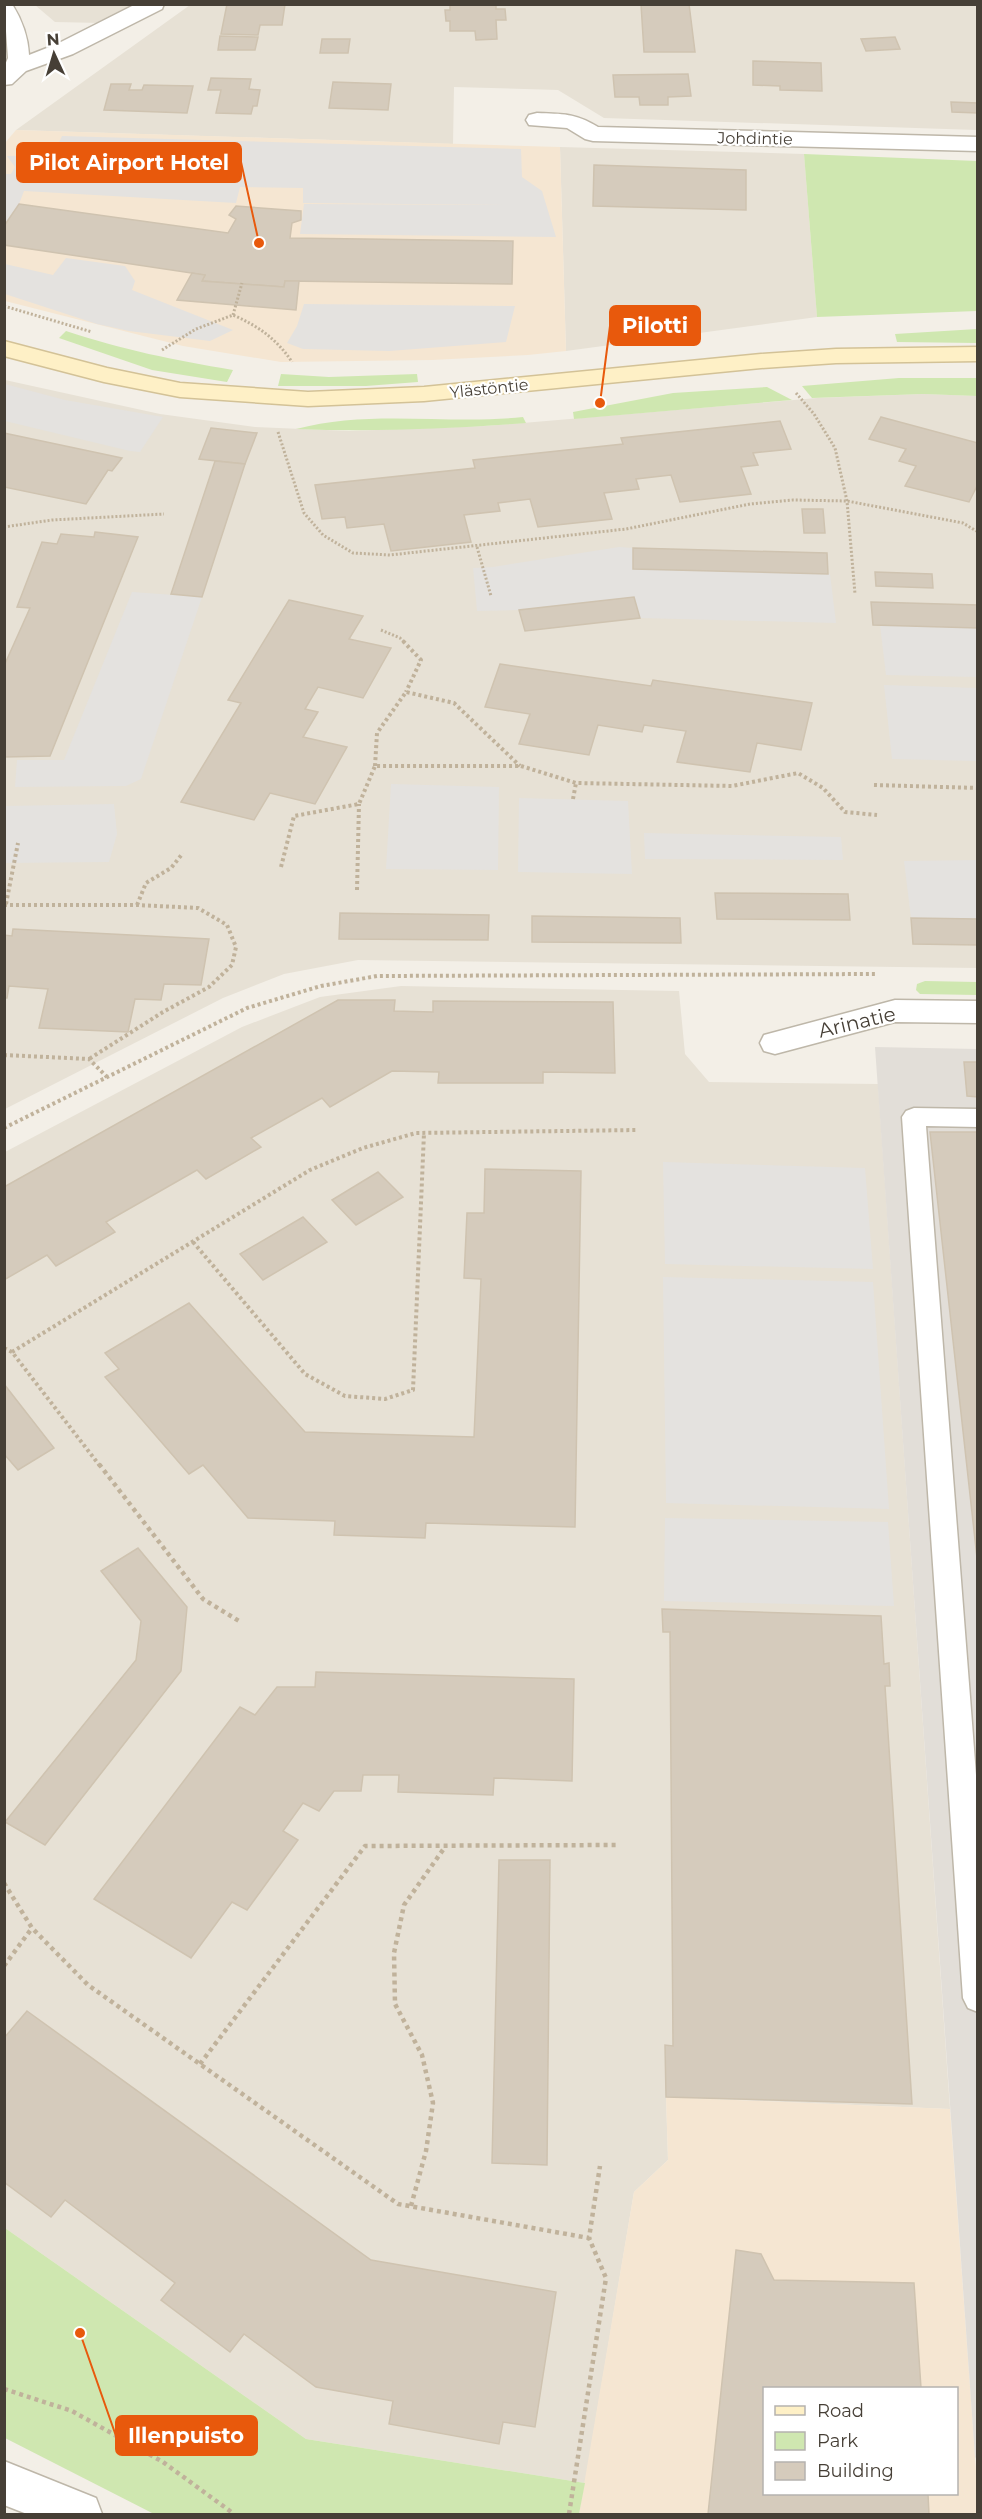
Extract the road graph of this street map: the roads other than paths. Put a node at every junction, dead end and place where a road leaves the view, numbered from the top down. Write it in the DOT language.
graph roads {
  1 [pos="154,4"];
  2 [pos="4,8"];
  3 [pos="11,72"];
  4 [pos="537,120"];
  5 [pos="978,144"];
  6 [pos="4,348"];
  7 [pos="978,354"];
  8 [pos="978,1012"];
  9 [pos="775,1043"];
  10 [pos="978,1118"];
  11 [pos="978,1998"];
  12 [pos="4,2483"];
  13 [pos="80,2514"];
  1 -- 3 [label="street"];
  2 -- 3 [label="street"];
  4 -- 5 [label="street, Johdintie"];
  6 -- 7 [label="street, Ylästöntie"];
  8 -- 9 [label="street, Arinatie"];
  10 -- 11 [label="lane"];
  12 -- 13 [label="street"];
}
